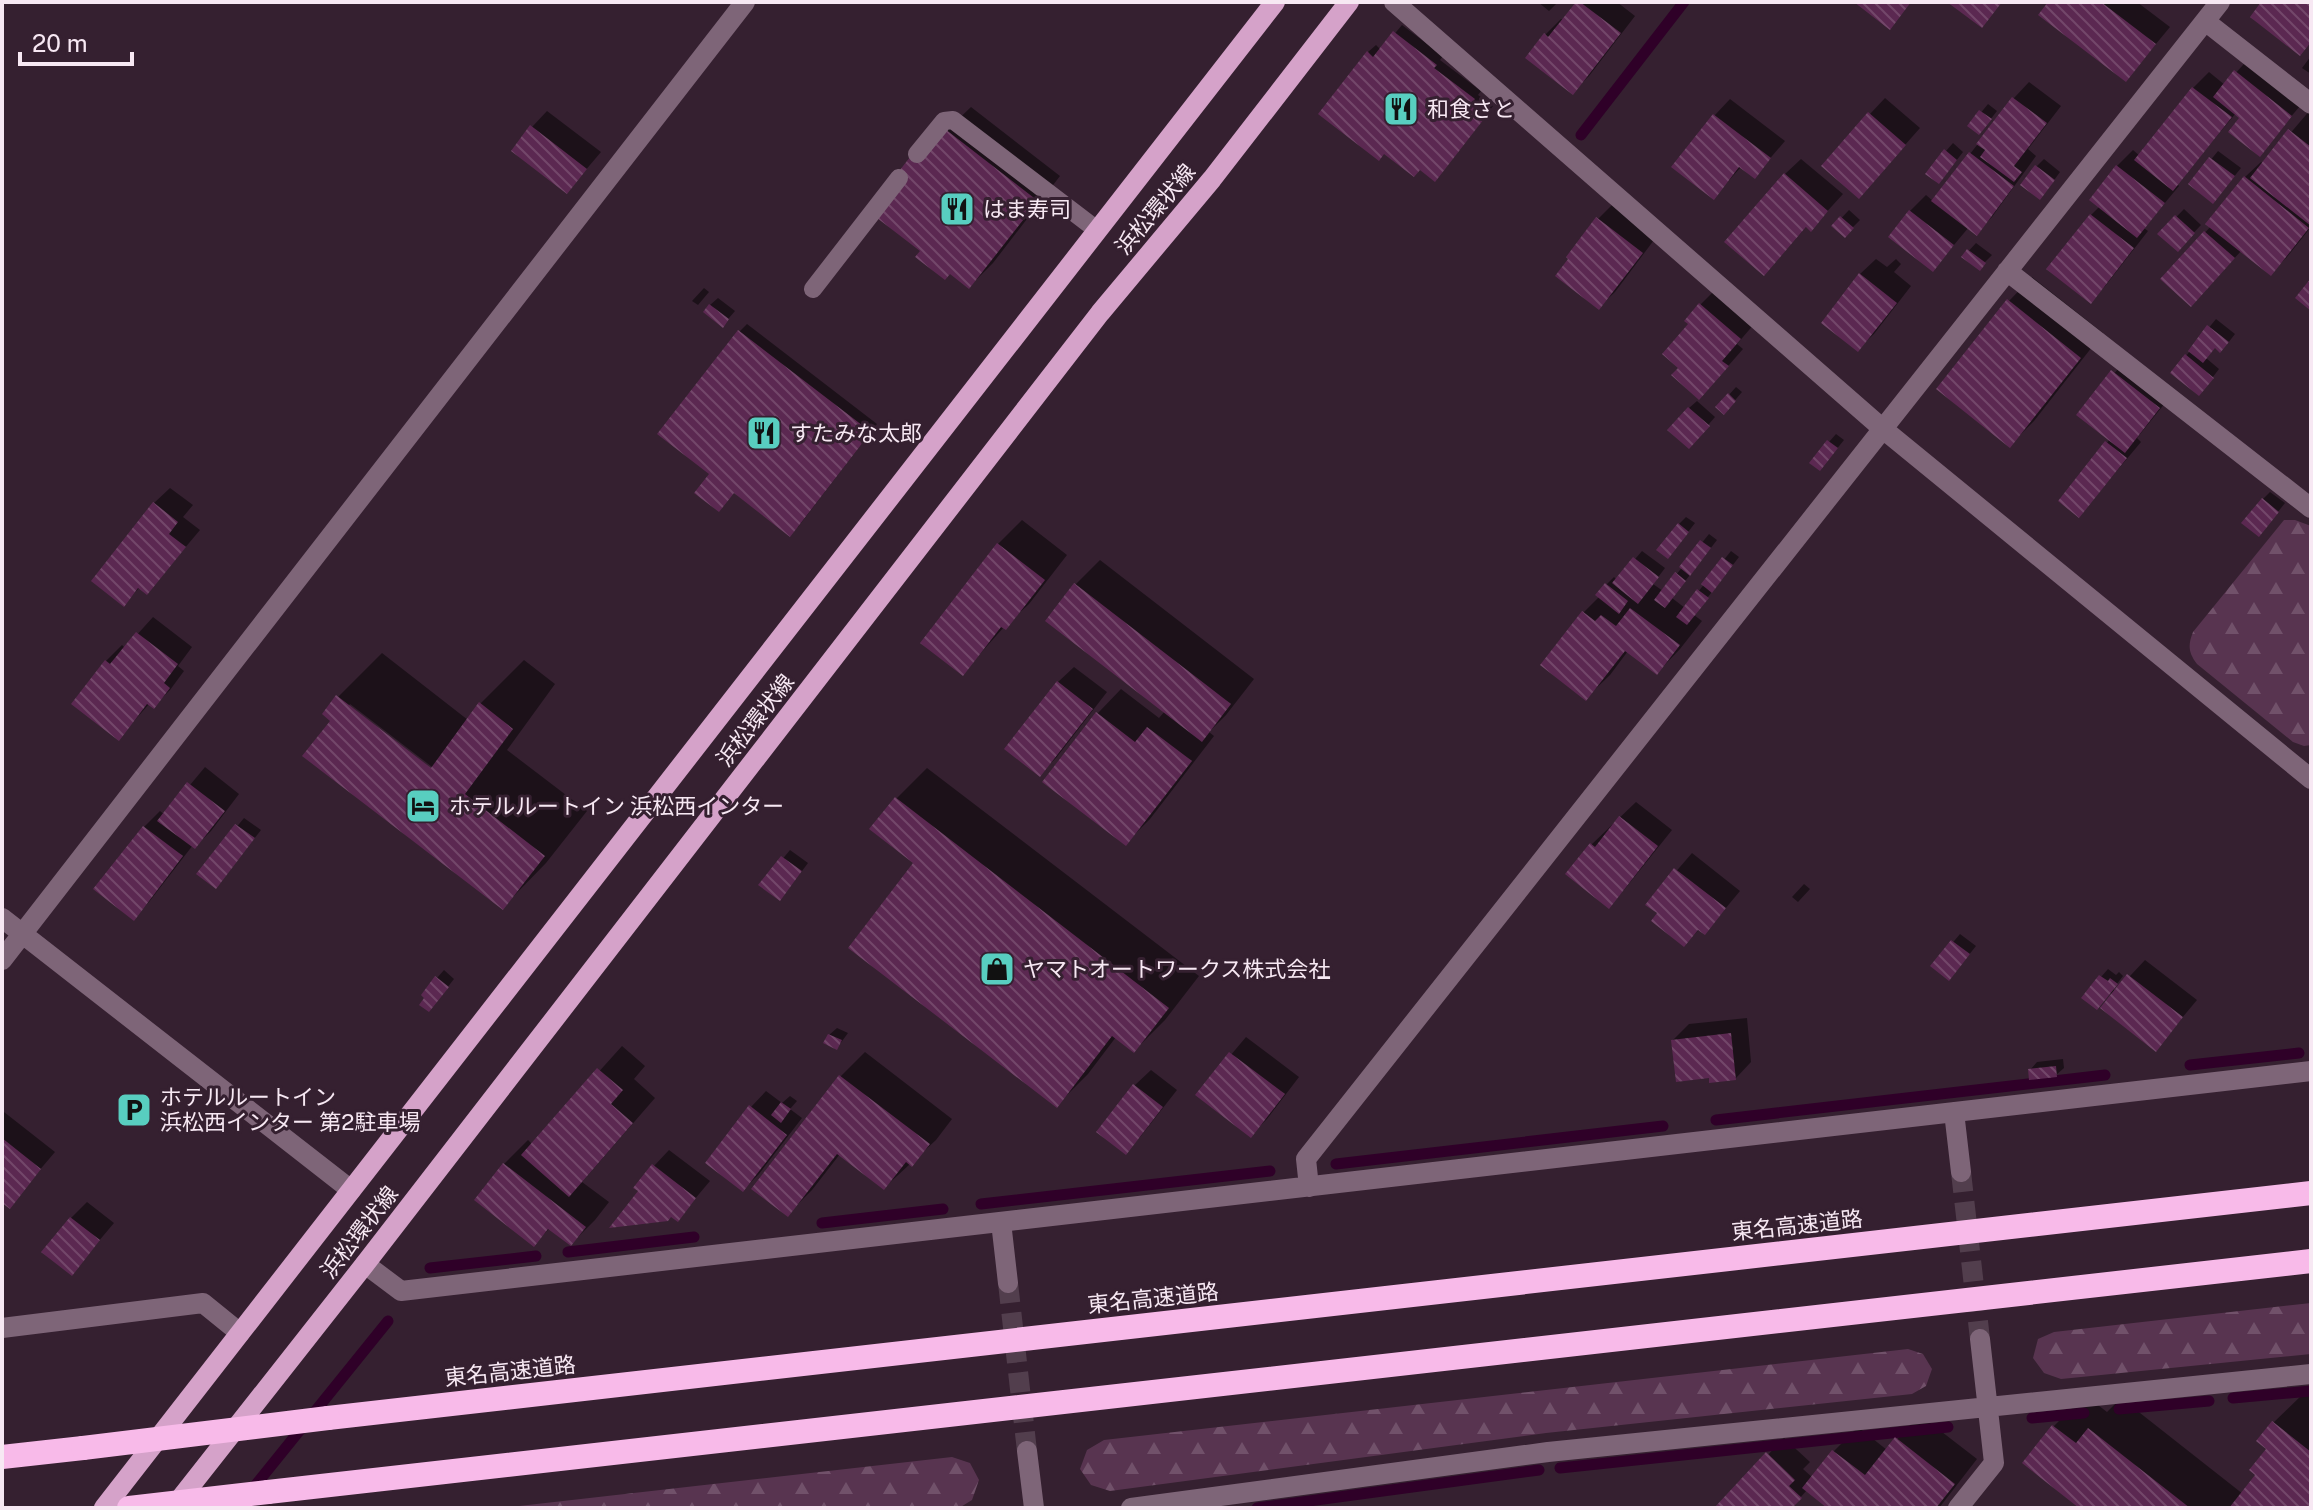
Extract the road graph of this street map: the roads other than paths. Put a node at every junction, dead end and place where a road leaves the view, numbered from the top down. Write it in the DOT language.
graph roads {
  1 [pos="745,2"];
  2 [pos="1275,2"];
  3 [pos="1349,2"];
  4 [pos="1394,2"];
  5 [pos="2220,2"];
  6 [pos="2205,21"];
  7 [pos="2311,104"];
  8 [pos="917,154"];
  9 [pos="899,178"];
  10 [pos="1097,230"];
  11 [pos="2007,271"];
  12 [pos="813,289"];
  13 [pos="1883,429"];
  14 [pos="2311,508"];
  15 [pos="2311,779"];
  16 [pos="2,918"];
  17 [pos="22,934"];
  18 [pos="2,960"];
  19 [pos="2311,1071"];
  20 [pos="1954,1112"];
  21 [pos="1961,1172"];
  22 [pos="1309,1187"];
  23 [pos="351,1190"];
  24 [pos="2311,1193"];
  25 [pos="1001,1222"];
  26 [pos="2311,1261"];
  27 [pos="365,1264"];
  28 [pos="1008,1283"];
  29 [pos="2,1328"];
  30 [pos="240,1333"];
  31 [pos="1980,1339"];
  32 [pos="2311,1374"];
  33 [pos="1987,1406"];
  34 [pos="1027,1451"];
  35 [pos="2,1457"];
  36 [pos="104,1508"];
  37 [pos="129,1508"];
  38 [pos="173,1508"];
  39 [pos="1034,1508"];
  40 [pos="1131,1508"];
  41 [pos="1958,1508"];
  1 -- 17 [label="street"];
  2 -- 10 [label="main road, 浜松環状線"];
  3 -- 27 [label="main road, 浜松環状線"];
  4 -- 13 [label="street"];
  5 -- 6 [label="street"];
  6 -- 7 [label="street"];
  6 -- 11 [label="street"];
  8 -- 10 [label="lane"];
  9 -- 12 [label="lane"];
  10 -- 23 [label="main road, 浜松環状線"];
  11 -- 13 [label="street"];
  11 -- 14 [label="street"];
  13 -- 15 [label="street"];
  13 -- 22 [label="street"];
  16 -- 17 [label="street"];
  17 -- 18 [label="street"];
  17 -- 23 [label="street"];
  19 -- 20 [label="street"];
  20 -- 21 [label="street"];
  20 -- 22 [label="street"];
  22 -- 25 [label="street"];
  23 -- 30 [label="main road, 浜松環状線"];
  24 -- 35 [label="highway, 東名高速道路, bridge"];
  25 -- 27 [label="street"];
  25 -- 28 [label="street"];
  26 -- 37 [label="highway, bridge"];
  27 -- 38 [label="main road, 浜松環状線"];
  29 -- 30 [label="street"];
  30 -- 36 [label="main road, 浜松環状線"];
  31 -- 33 [label="street"];
  32 -- 33 [label="street"];
  33 -- 40 [label="street"];
  33 -- 41 [label="street"];
  34 -- 39 [label="street"];
}
